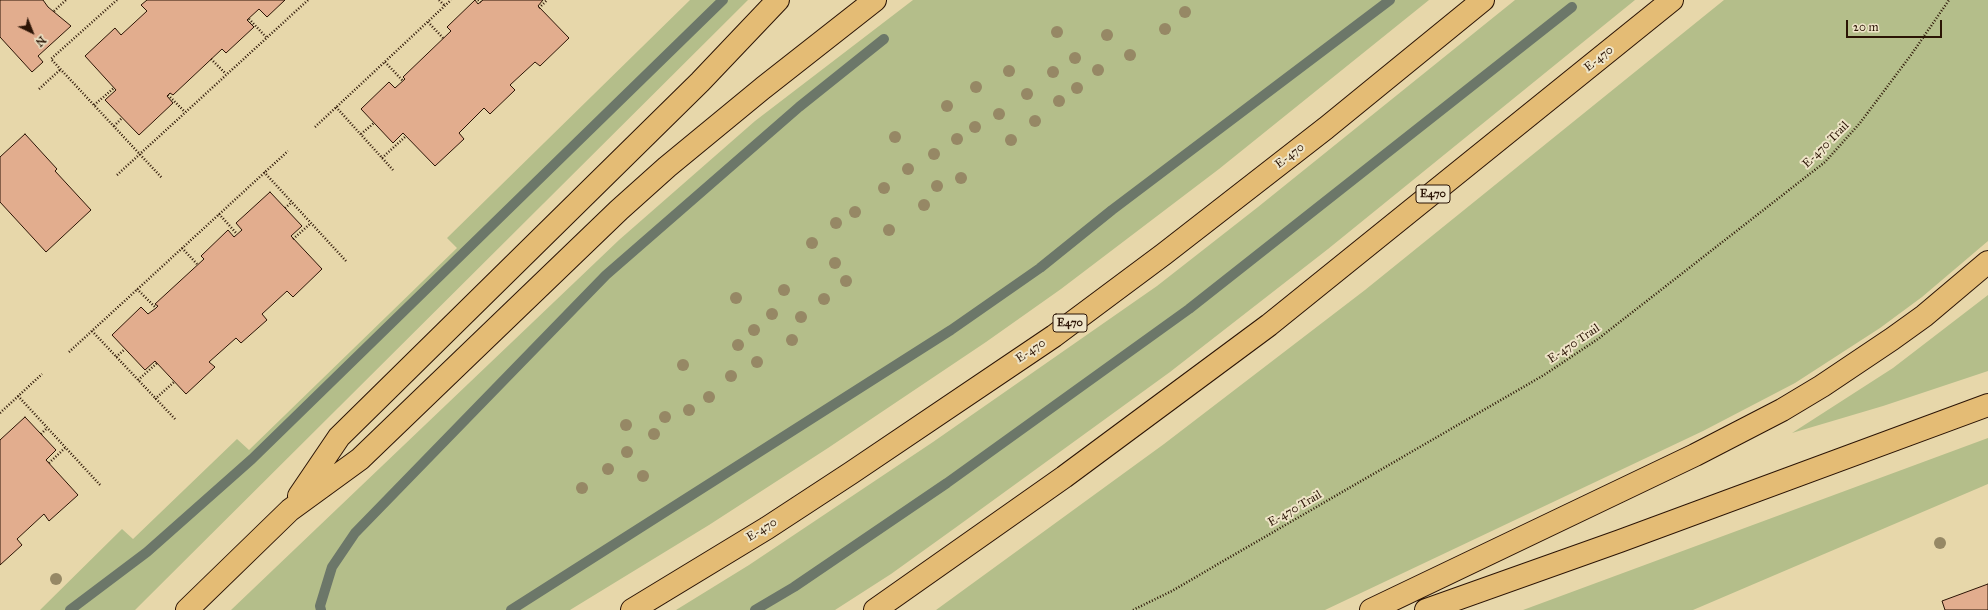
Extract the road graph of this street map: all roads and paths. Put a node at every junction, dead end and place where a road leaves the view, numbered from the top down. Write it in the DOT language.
graph roads {
  1 [pos="66,0"];
  2 [pos="110,0"];
  3 [pos="116,0"];
  4 [pos="308,0"];
  5 [pos="439,0"];
  6 [pos="451,0"];
  7 [pos="547,0"];
  8 [pos="778,0"];
  9 [pos="875,0"];
  10 [pos="1483,0"];
  11 [pos="1672,0"];
  12 [pos="1949,0"];
  13 [pos="114,2"];
  14 [pos="445,6"];
  15 [pos="540,8"];
  16 [pos="54,12"];
  17 [pos="249,19"];
  18 [pos="428,22"];
  19 [pos="266,37"];
  20 [pos="443,38"];
  21 [pos="211,59"];
  22 [pos="385,62"];
  23 [pos="61,69"];
  24 [pos="226,74"];
  25 [pos="403,81"];
  26 [pos="114,88"];
  27 [pos="38,89"];
  28 [pos="168,95"];
  29 [pos="94,105"];
  30 [pos="336,107"];
  31 [pos="185,112"];
  32 [pos="122,118"];
  33 [pos="374,123"];
  34 [pos="114,126"];
  35 [pos="314,128"];
  36 [pos="361,134"];
  37 [pos="406,136"];
  38 [pos="288,150"];
  39 [pos="139,154"];
  40 [pos="382,158"];
  41 [pos="393,170"];
  42 [pos="264,172"];
  43 [pos="116,175"];
  44 [pos="162,178"];
  45 [pos="292,202"];
  46 [pos="285,208"];
  47 [pos="219,214"];
  48 [pos="311,223"];
  49 [pos="237,234"];
  50 [pos="293,239"];
  51 [pos="182,248"];
  52 [pos="346,261"];
  53 [pos="1988,262"];
  54 [pos="197,264"];
  55 [pos="138,289"];
  56 [pos="156,308"];
  57 [pos="92,331"];
  58 [pos="125,349"];
  59 [pos="70,352"];
  60 [pos="116,357"];
  61 [pos="157,363"];
  62 [pos="42,374"];
  63 [pos="138,380"];
  64 [pos="174,382"];
  65 [pos="18,396"];
  66 [pos="156,399"];
  67 [pos="1988,405"];
  68 [pos="0,413"];
  69 [pos="176,420"];
  70 [pos="48,428"];
  71 [pos="41,434"];
  72 [pos="65,448"];
  73 [pos="49,463"];
  74 [pos="101,486"];
  75 [pos="290,510"];
  76 [pos="187,610"];
  77 [pos="632,610"];
  78 [pos="875,610"];
  79 [pos="1132,610"];
  80 [pos="1371,610"];
  81 [pos="1426,610"];
  1 -- 16 [label="path"];
  2 -- 13 [label="path"];
  3 -- 13 [label="path"];
  4 -- 19 [label="path"];
  5 -- 14 [label="path"];
  6 -- 14 [label="path"];
  7 -- 15 [label="path"];
  8 -- 75 [label="highway"];
  9 -- 75 [label="highway"];
  10 -- 77 [label="highway, E-470 / E470"];
  11 -- 78 [label="highway, E-470 / E470"];
  12 -- 79 [label="path, E-470 Trail"];
  13 -- 23 [label="path"];
  14 -- 18 [label="path"];
  17 -- 19 [label="path"];
  18 -- 20 [label="path"];
  18 -- 22 [label="path"];
  19 -- 24 [label="path"];
  21 -- 24 [label="path"];
  22 -- 25 [label="path"];
  22 -- 30 [label="path"];
  23 -- 27 [label="path"];
  23 -- 29 [label="path"];
  24 -- 31 [label="path"];
  26 -- 29 [label="path"];
  28 -- 31 [label="path"];
  29 -- 34 [label="path"];
  30 -- 35 [label="path"];
  30 -- 36 [label="path"];
  31 -- 39 [label="path"];
  32 -- 34 [label="path"];
  33 -- 36 [label="path"];
  34 -- 39 [label="path"];
  36 -- 40 [label="path"];
  37 -- 40 [label="path"];
  38 -- 42 [label="path"];
  39 -- 43 [label="path"];
  39 -- 44 [label="path"];
  40 -- 41 [label="path"];
  42 -- 45 [label="path"];
  42 -- 47 [label="path"];
  45 -- 46 [label="path"];
  45 -- 48 [label="path"];
  47 -- 49 [label="path"];
  47 -- 51 [label="path"];
  48 -- 50 [label="path"];
  48 -- 52 [label="path"];
  51 -- 54 [label="path"];
  51 -- 55 [label="path"];
  53 -- 80 [label="highway"];
  55 -- 56 [label="path"];
  55 -- 57 [label="path"];
  57 -- 59 [label="path"];
  57 -- 60 [label="path"];
  58 -- 60 [label="path"];
  60 -- 63 [label="path"];
  61 -- 63 [label="path"];
  62 -- 65 [label="path"];
  63 -- 66 [label="path"];
  64 -- 66 [label="path"];
  65 -- 68 [label="path"];
  65 -- 70 [label="path"];
  66 -- 69 [label="path"];
  67 -- 81 [label="highway"];
  70 -- 71 [label="path"];
  70 -- 72 [label="path"];
  72 -- 73 [label="path"];
  72 -- 74 [label="path"];
  75 -- 76 [label="highway"];
}
